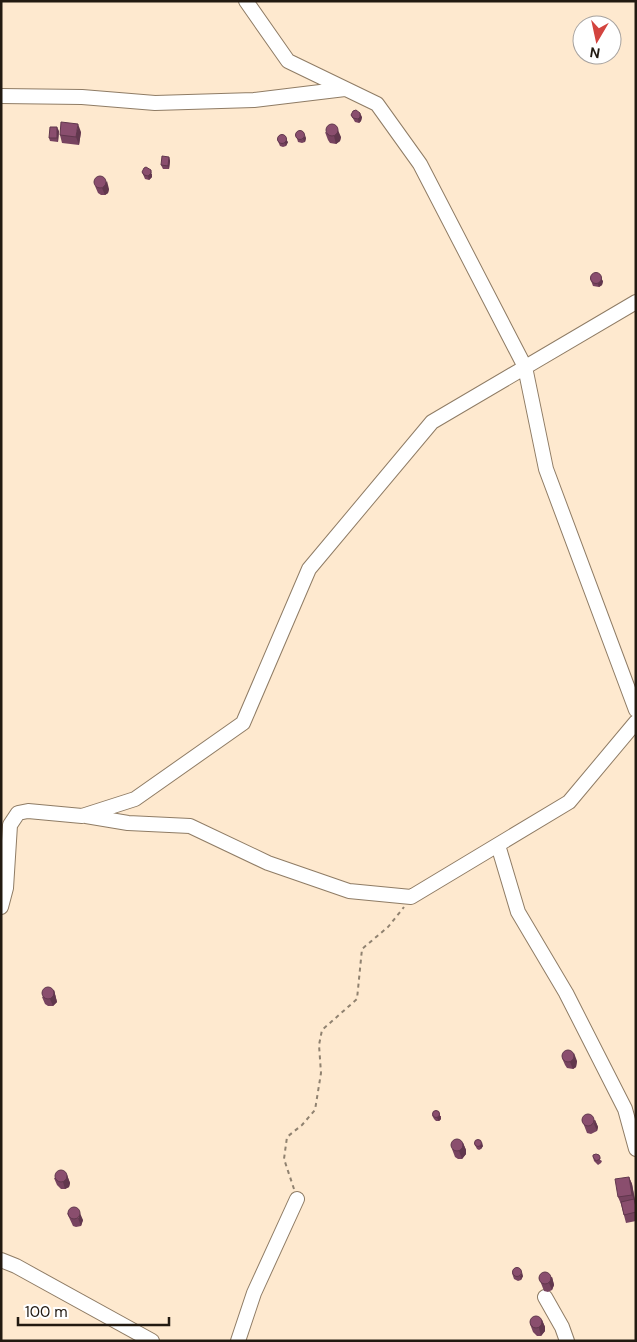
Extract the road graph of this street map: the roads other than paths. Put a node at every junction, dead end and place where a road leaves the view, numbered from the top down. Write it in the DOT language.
graph roads {
  1 [pos="246,1"];
  2 [pos="346,89"];
  3 [pos="1,96"];
  4 [pos="636,302"];
  5 [pos="525,367"];
  6 [pos="636,710"];
  7 [pos="636,722"];
  8 [pos="82,816"];
  9 [pos="498,845"];
  10 [pos="1,907"];
  11 [pos="636,1149"];
  12 [pos="297,1199"];
  13 [pos="1,1260"];
  14 [pos="545,1298"];
  15 [pos="152,1341"];
  16 [pos="238,1341"];
  17 [pos="567,1341"];
  1 -- 2 [label="street"];
  2 -- 3 [label="street"];
  2 -- 5 [label="street"];
  4 -- 5 [label="street"];
  5 -- 6 [label="street"];
  5 -- 8 [label="street"];
  7 -- 9 [label="street"];
  8 -- 9 [label="street"];
  8 -- 10 [label="street"];
  9 -- 11 [label="street"];
  12 -- 16 [label="street"];
  13 -- 15 [label="street"];
  14 -- 17 [label="street"];
}
